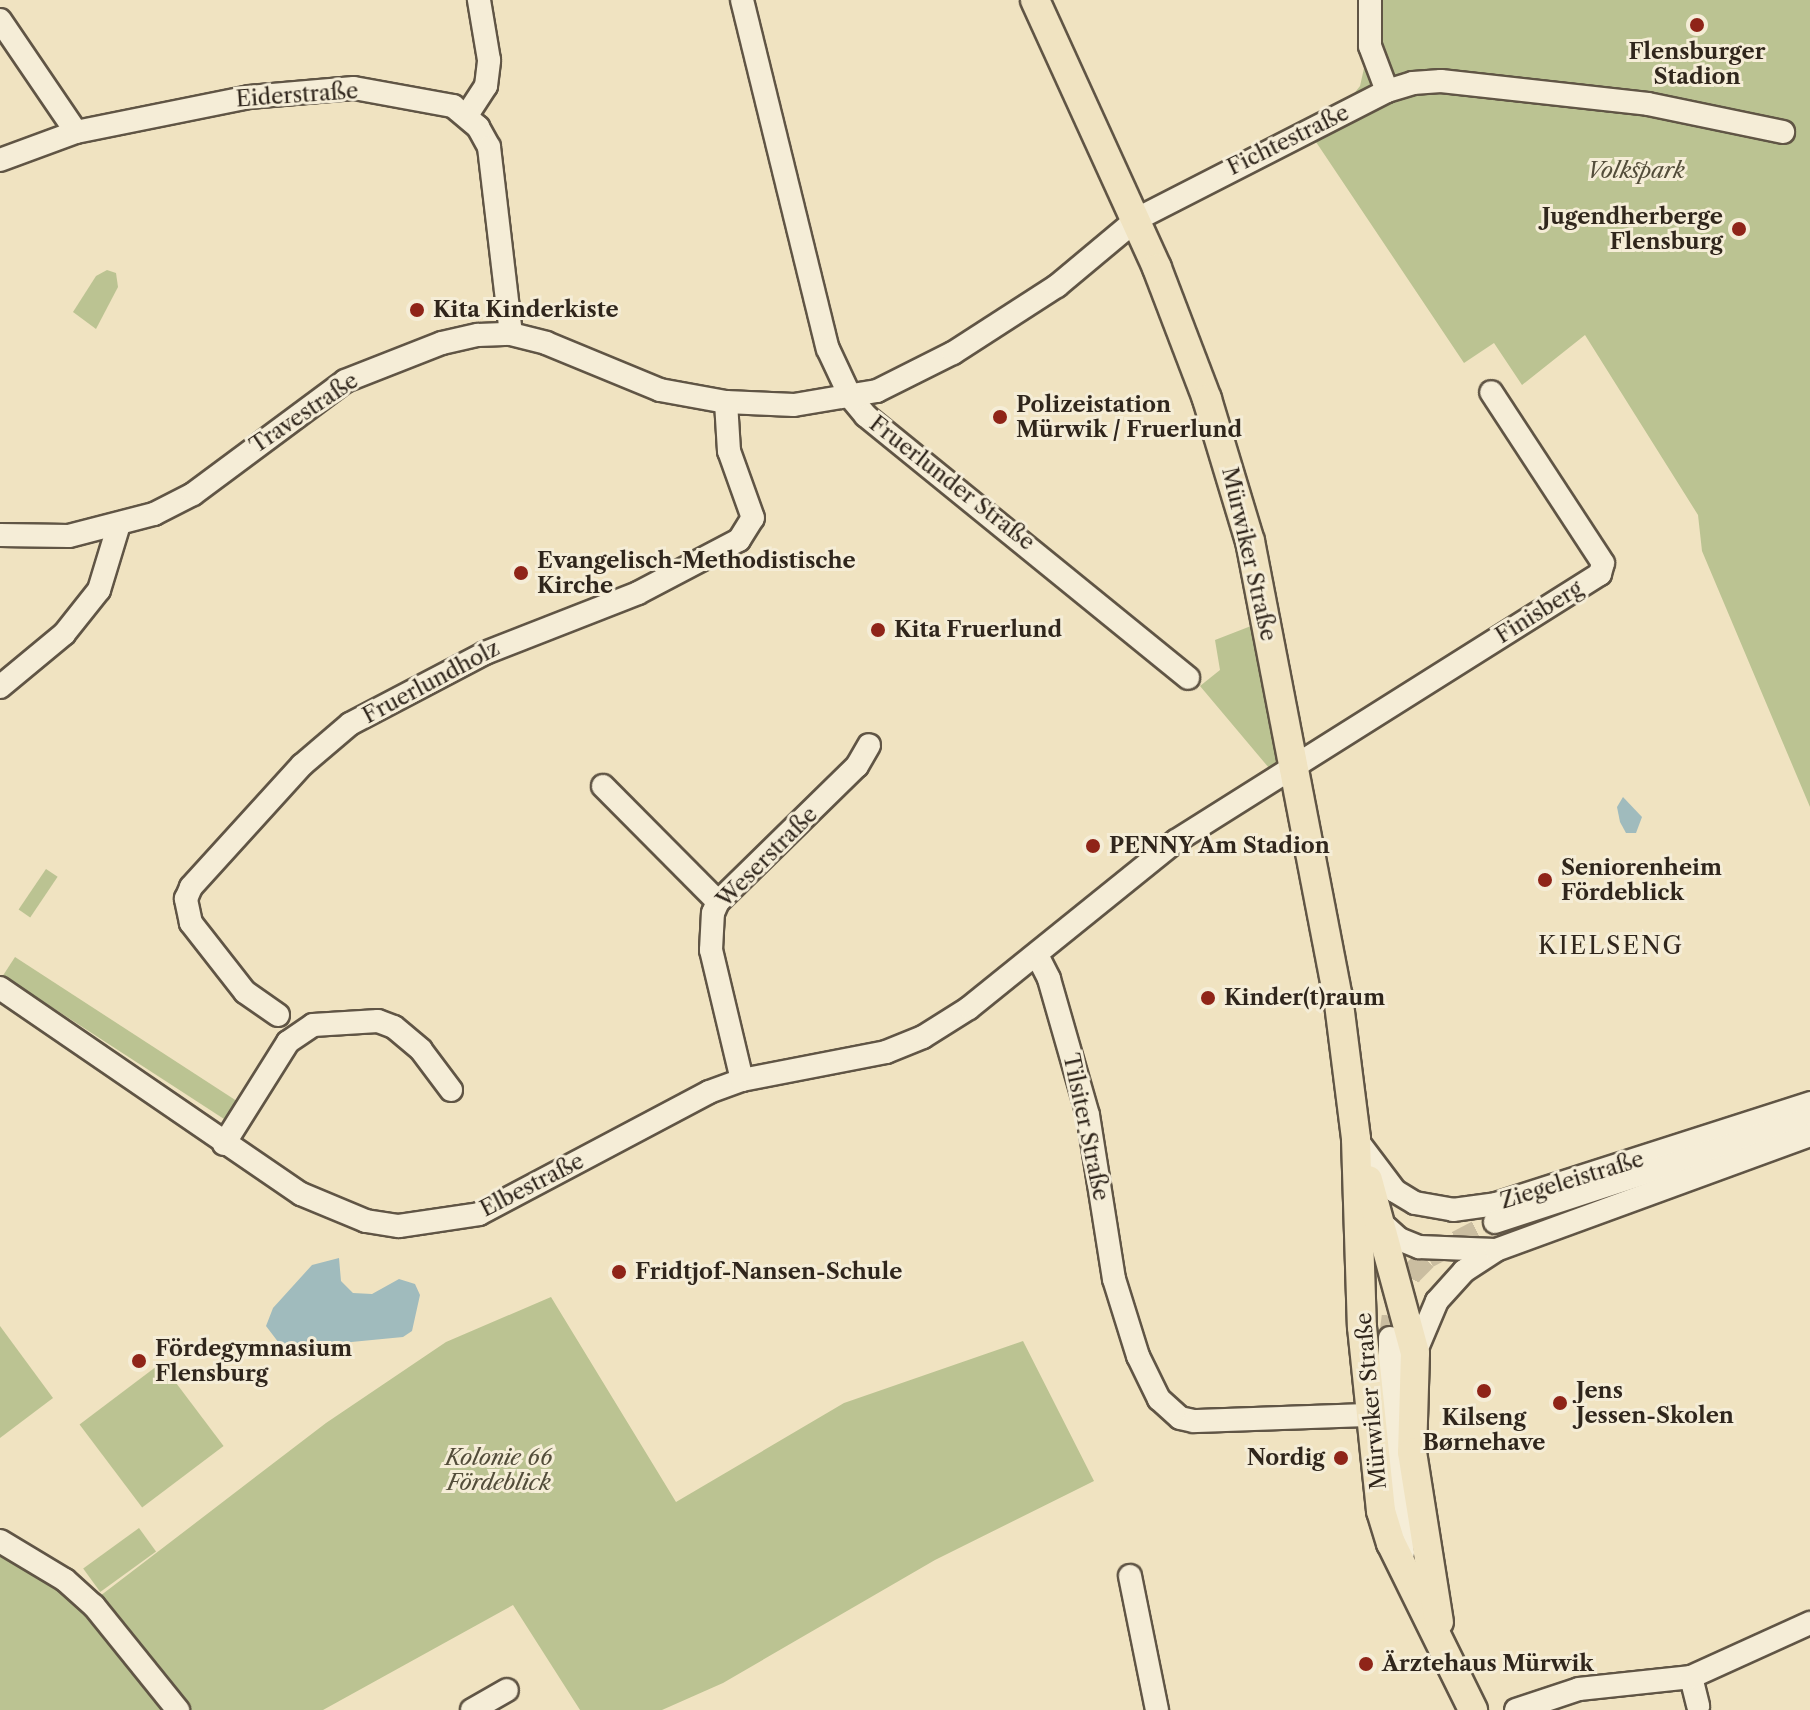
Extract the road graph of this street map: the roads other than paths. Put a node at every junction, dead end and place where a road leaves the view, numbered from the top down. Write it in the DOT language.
graph roads {
  1 [pos="479,0"];
  2 [pos="742,0"];
  3 [pos="1035,0"];
  4 [pos="1370,0"];
  5 [pos="0,20"];
  6 [pos="1387,91"];
  7 [pos="467,115"];
  8 [pos="76,132"];
  9 [pos="1783,132"];
  10 [pos="0,160"];
  11 [pos="1137,219"];
  12 [pos="511,334"];
  13 [pos="1491,392"];
  14 [pos="851,398"];
  15 [pos="726,402"];
  16 [pos="119,524"];
  17 [pos="0,535"];
  18 [pos="1188,678"];
  19 [pos="0,687"];
  20 [pos="869,745"];
  21 [pos="1296,765"];
  22 [pos="603,786"];
  23 [pos="718,902"];
  24 [pos="1037,955"];
  25 [pos="0,988"];
  26 [pos="278,1015"];
  27 [pos="742,1080"];
  28 [pos="451,1090"];
  29 [pos="1810,1103"];
  30 [pos="1810,1119"];
  31 [pos="1810,1135"];
  32 [pos="224,1144"];
  33 [pos="1357,1152"];
  34 [pos="1381,1222"];
  35 [pos="1495,1222"];
  36 [pos="1496,1250"];
  37 [pos="1390,1338"];
  38 [pos="1415,1353"];
  39 [pos="1370,1415"];
  40 [pos="0,1541"];
  41 [pos="1404,1571"];
  42 [pos="1130,1576"];
  43 [pos="1810,1623"];
  44 [pos="1443,1650"];
  45 [pos="1691,1677"];
  46 [pos="507,1690"];
  47 [pos="1698,1706"];
  48 [pos="178,1710"];
  49 [pos="472,1710"];
  50 [pos="1157,1710"];
  51 [pos="1473,1710"];
  52 [pos="1516,1710"];
  1 -- 7 [label="street"];
  2 -- 14 [label="street, Fruerlunder Straße"];
  3 -- 11 [label="main road, Mürwiker Straße"];
  4 -- 6 [label="street"];
  5 -- 8 [label="street"];
  6 -- 9 [label="street, Fichtestraße"];
  6 -- 11 [label="street, Fichtestraße"];
  7 -- 8 [label="street, Eiderstraße"];
  7 -- 12 [label="street"];
  8 -- 10 [label="street, Eiderstraße"];
  11 -- 14 [label="street, Fichtestraße"];
  11 -- 21 [label="main road, Mürwiker Straße"];
  12 -- 15 [label="street, Travestraße"];
  12 -- 16 [label="street, Travestraße"];
  13 -- 21 [label="street, Finisberg"];
  14 -- 15 [label="street, Travestraße"];
  14 -- 18 [label="street, Fruerlunder Straße"];
  15 -- 26 [label="street, Fruerlundholz"];
  16 -- 17 [label="street, Travestraße"];
  16 -- 19 [label="street"];
  20 -- 23 [label="street, Weserstraße"];
  21 -- 24 [label="street"];
  21 -- 33 [label="main road, Mürwiker Straße"];
  22 -- 23 [label="street"];
  23 -- 27 [label="street, Weserstraße"];
  24 -- 27 [label="street, Elbestraße"];
  24 -- 39 [label="street, Tilsiter Straße"];
  25 -- 32 [label="street, Elbestraße"];
  27 -- 32 [label="street, Elbestraße"];
  28 -- 32 [label="street"];
  29 -- 33 [label="street, Ziegeleistraße"];
  30 -- 35 [label="street, Ziegeleistraße"];
  31 -- 36 [label="street, Ziegeleistraße"];
  33 -- 34 [label="main road, Mürwiker Straße"];
  33 -- 39 [label="main road, Mürwiker Straße"];
  34 -- 36 [label="street, Ziegeleistraße"];
  34 -- 38 [label="main road, Mürwiker Straße"];
  36 -- 38 [label="street, Ziegeleistraße"];
  37 -- 41 [label="street"];
  38 -- 44 [label="main road, Mürwiker Straße"];
  39 -- 41 [label="main road, Mürwiker Straße"];
  40 -- 48 [label="street"];
  41 -- 44 [label="main road, Mürwiker Straße"];
  42 -- 50 [label="street"];
  43 -- 45 [label="street"];
  44 -- 51 [label="main road, Mürwiker Straße"];
  45 -- 47 [label="street"];
  45 -- 52 [label="street"];
  46 -- 49 [label="street"];
}
